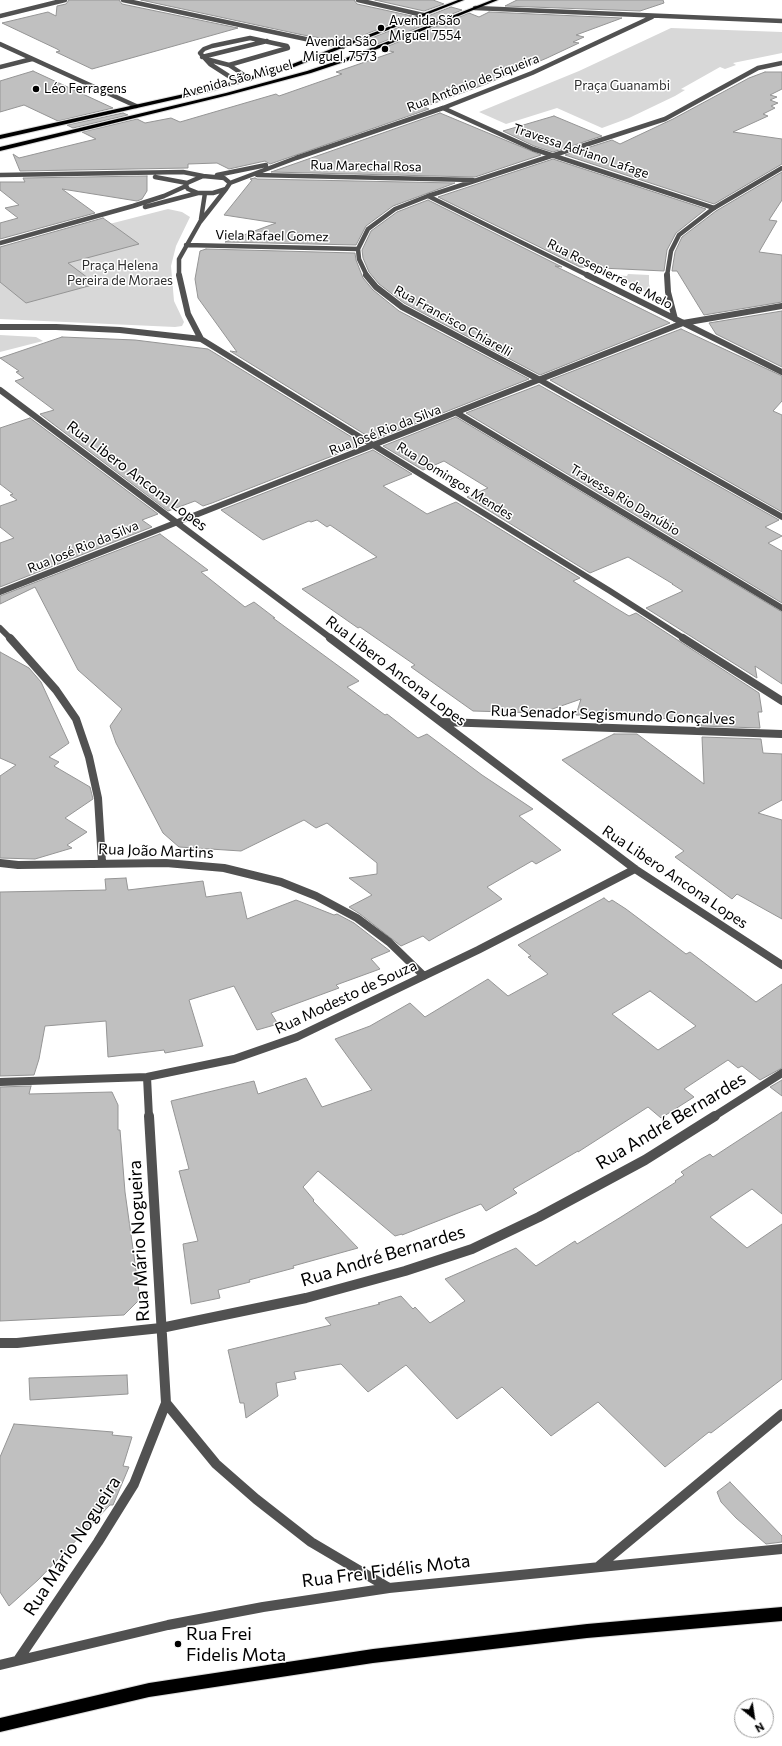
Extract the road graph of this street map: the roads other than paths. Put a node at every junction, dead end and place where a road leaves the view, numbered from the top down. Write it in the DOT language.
graph roads {
  1 [pos="65,0"];
  2 [pos="123,0"];
  3 [pos="358,0"];
  4 [pos="462,0"];
  5 [pos="496,0"];
  6 [pos="475,8"];
  7 [pos="423,15"];
  8 [pos="0,16"];
  9 [pos="652,16"];
  10 [pos="782,21"];
  11 [pos="268,41"];
  12 [pos="0,44"];
  13 [pos="343,47"];
  14 [pos="204,58"];
  15 [pos="32,59"];
  16 [pos="782,63"];
  17 [pos="229,65"];
  18 [pos="0,67"];
  19 [pos="250,79"];
  20 [pos="238,82"];
  21 [pos="136,106"];
  22 [pos="443,108"];
  23 [pos="0,137"];
  24 [pos="0,149"];
  25 [pos="555,155"];
  26 [pos="296,158"];
  27 [pos="782,168"];
  28 [pos="132,174"];
  29 [pos="0,175"];
  30 [pos="252,175"];
  31 [pos="203,176"];
  32 [pos="211,176"];
  33 [pos="480,180"];
  34 [pos="187,184"];
  35 [pos="230,184"];
  36 [pos="226,189"];
  37 [pos="198,192"];
  38 [pos="205,193"];
  39 [pos="428,196"];
  40 [pos="714,208"];
  41 [pos="84,221"];
  42 [pos="200,222"];
  43 [pos="0,243"];
  44 [pos="186,245"];
  45 [pos="358,249"];
  46 [pos="782,306"];
  47 [pos="675,319"];
  48 [pos="683,323"];
  49 [pos="0,327"];
  50 [pos="201,339"];
  51 [pos="782,372"];
  52 [pos="540,380"];
  53 [pos="0,390"];
  54 [pos="457,413"];
  55 [pos="375,445"];
  56 [pos="782,517"];
  57 [pos="178,522"];
  58 [pos="0,592"];
  59 [pos="782,608"];
  60 [pos="0,628"];
  61 [pos="782,701"];
  62 [pos="443,722"];
  63 [pos="782,734"];
  64 [pos="0,862"];
  65 [pos="102,862"];
  66 [pos="635,869"];
  67 [pos="782,964"];
  68 [pos="424,976"];
  69 [pos="782,1073"];
  70 [pos="147,1077"];
  71 [pos="0,1082"];
  72 [pos="161,1328"];
  73 [pos="0,1343"];
  74 [pos="166,1403"];
  75 [pos="782,1414"];
  76 [pos="782,1549"];
  77 [pos="599,1566"];
  78 [pos="389,1588"];
  79 [pos="782,1614"];
  80 [pos="18,1660"];
  81 [pos="0,1664"];
  82 [pos="0,1725"];
  1 -- 8 [label="street"];
  2 -- 13 [label="street"];
  3 -- 7 [label="street"];
  4 -- 7 [label="main road, Avenida São Miguel"];
  5 -- 6 [label="main road, Avenida São Miguel"];
  6 -- 9 [label="street"];
  6 -- 24 [label="main road, Avenida São Miguel"];
  7 -- 13 [label="main road, Avenida São Miguel"];
  9 -- 10 [label="street"];
  9 -- 22 [label="street, Rua Antônio de Siqueira"];
  11 -- 14 [label="street"];
  11 -- 14 [label="street"];
  11 -- 17 [label="street"];
  12 -- 15 [label="street"];
  13 -- 19 [label="main road, Avenida São Miguel"];
  14 -- 17 [label="street"];
  14 -- 20 [label="street"];
  15 -- 18 [label="street"];
  15 -- 21 [label="street"];
  16 -- 25 [label="street"];
  17 -- 19 [label="street"];
  19 -- 20 [label="main road, Avenida São Miguel"];
  20 -- 21 [label="main road, Avenida São Miguel"];
  21 -- 23 [label="main road, Avenida São Miguel"];
  22 -- 25 [label="street, Travessa Adriano Lafage"];
  22 -- 26 [label="street, Rua Antônio de Siqueira"];
  25 -- 33 [label="street"];
  25 -- 40 [label="street, Travessa Adriano Lafage"];
  26 -- 30 [label="street, Rua Antônio de Siqueira"];
  26 -- 32 [label="street, Rua Antônio de Siqueira"];
  27 -- 40 [label="street"];
  28 -- 29 [label="street"];
  28 -- 31 [label="street"];
  28 -- 34 [label="street"];
  30 -- 33 [label="street, Rua Marechal Rosa"];
  30 -- 35 [label="street, Rua Antônio de Siqueira"];
  31 -- 32 [label="street"];
  31 -- 34 [label="street"];
  32 -- 35 [label="street"];
  33 -- 39 [label="street"];
  34 -- 37 [label="street"];
  34 -- 41 [label="street"];
  35 -- 36 [label="street"];
  36 -- 38 [label="street"];
  36 -- 42 [label="street"];
  37 -- 38 [label="street"];
  37 -- 41 [label="street"];
  38 -- 42 [label="street"];
  39 -- 45 [label="street"];
  39 -- 47 [label="street, Rua Rosepierre de Melo"];
  40 -- 47 [label="street"];
  41 -- 43 [label="street"];
  42 -- 44 [label="street"];
  44 -- 45 [label="street, Viela Rafael Gomez"];
  44 -- 50 [label="street"];
  45 -- 52 [label="street, Rua Francisco Chiarelli"];
  46 -- 48 [label="street, Rua José Rio da Silva"];
  47 -- 48 [label="street, Rua Rosepierre de Melo"];
  48 -- 51 [label="street, Rua Rosepierre de Melo"];
  48 -- 52 [label="street, Rua José Rio da Silva"];
  49 -- 50 [label="street"];
  50 -- 55 [label="street, Rua Domingos Mendes"];
  52 -- 54 [label="street, Rua José Rio da Silva"];
  52 -- 56 [label="street, Rua Francisco Chiarelli"];
  53 -- 57 [label="street, Rua Libero Ancona Lopes"];
  54 -- 55 [label="street, Rua José Rio da Silva"];
  54 -- 59 [label="street, Travessa Rio Danúbio"];
  55 -- 57 [label="street, Rua José Rio da Silva"];
  55 -- 61 [label="street, Rua Domingos Mendes"];
  57 -- 58 [label="street, Rua José Rio da Silva"];
  57 -- 62 [label="street, Rua Libero Ancona Lopes"];
  60 -- 65 [label="street"];
  62 -- 63 [label="street, Rua Senador Segismundo Gonçalves"];
  62 -- 66 [label="street, Rua Libero Ancona Lopes"];
  64 -- 65 [label="street, Rua João Martins"];
  65 -- 68 [label="street, Rua João Martins"];
  66 -- 67 [label="street, Rua Libero Ancona Lopes"];
  66 -- 68 [label="street, Rua Modesto de Souza"];
  68 -- 70 [label="street, Rua Modesto de Souza"];
  69 -- 72 [label="street, Rua André Bernardes"];
  70 -- 71 [label="street, Rua Modesto de Souza"];
  70 -- 72 [label="street, Rua Mário Nogueira"];
  72 -- 73 [label="street, Rua André Bernardes"];
  72 -- 74 [label="street, Rua Mário Nogueira"];
  74 -- 78 [label="street"];
  74 -- 80 [label="street, Rua Mário Nogueira"];
  75 -- 77 [label="street"];
  76 -- 77 [label="street, Rua Frei Fidélis Mota"];
  77 -- 78 [label="street, Rua Frei Fidélis Mota"];
  78 -- 80 [label="street, Rua Frei Fidélis Mota"];
  79 -- 82 [label="main road"];
  80 -- 81 [label="street, Rua Frei Fidélis Mota"];
}
